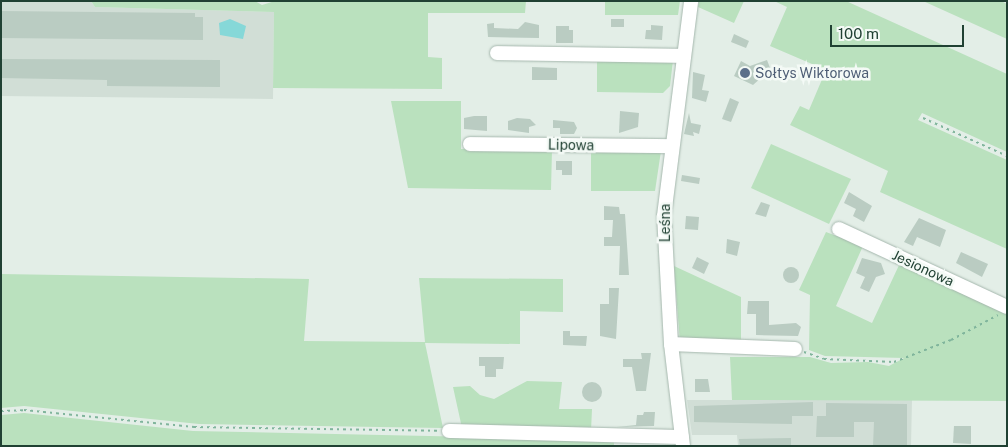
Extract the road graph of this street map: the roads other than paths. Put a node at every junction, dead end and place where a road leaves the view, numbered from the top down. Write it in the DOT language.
graph roads {
  1 [pos="691,1"];
  2 [pos="498,53"];
  3 [pos="684,56"];
  4 [pos="470,144"];
  5 [pos="672,146"];
  6 [pos="839,229"];
  7 [pos="1006,306"];
  8 [pos="671,344"];
  9 [pos="795,349"];
  10 [pos="449,431"];
  11 [pos="683,441"];
  1 -- 3 [label="street, Leśna"];
  2 -- 3 [label="street"];
  3 -- 5 [label="street, Leśna"];
  4 -- 5 [label="street, Lipowa"];
  5 -- 8 [label="street, Leśna"];
  6 -- 7 [label="street, Jesionowa"];
  8 -- 9 [label="street"];
  8 -- 11 [label="street, Leśna"];
  10 -- 11 [label="street"];
}
